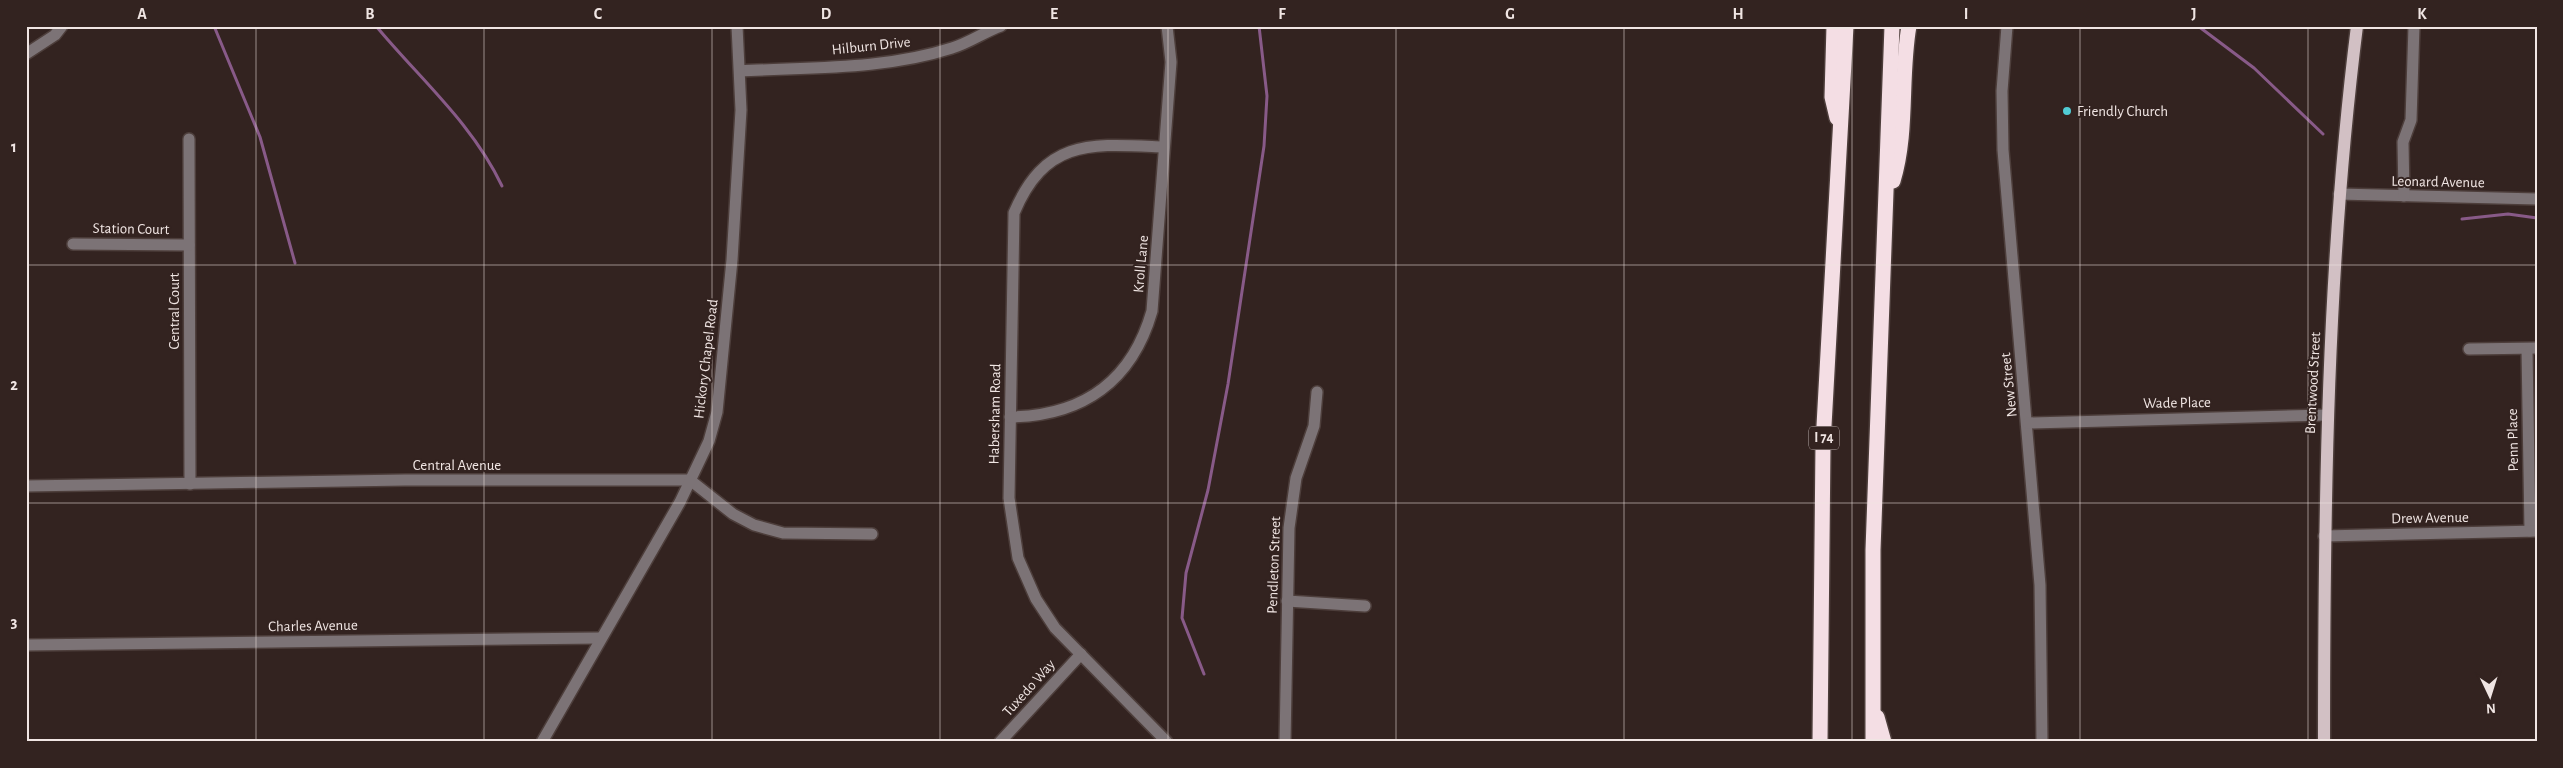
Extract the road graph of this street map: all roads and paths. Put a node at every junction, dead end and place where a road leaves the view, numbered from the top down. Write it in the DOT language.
graph roads {
  1 [pos="62,26"];
  2 [pos="738,26"];
  3 [pos="1001,26"];
  4 [pos="1167,26"];
  5 [pos="1834,26"];
  6 [pos="1846,26"];
  7 [pos="1892,26"];
  8 [pos="1909,26"];
  9 [pos="2007,26"];
  10 [pos="2357,26"];
  11 [pos="2414,26"];
  12 [pos="26,54"];
  13 [pos="740,71"];
  14 [pos="1841,134"];
  15 [pos="189,139"];
  16 [pos="1164,147"];
  17 [pos="2340,194"];
  18 [pos="2404,196"];
  19 [pos="2537,198"];
  20 [pos="1887,202"];
  21 [pos="73,244"];
  22 [pos="189,245"];
  23 [pos="2469,349"];
  24 [pos="2532,349"];
  25 [pos="1317,392"];
  26 [pos="2326,415"];
  27 [pos="1010,417"];
  28 [pos="2028,423"];
  29 [pos="690,480"];
  30 [pos="190,484"];
  31 [pos="26,486"];
  32 [pos="2534,531"];
  33 [pos="872,534"];
  34 [pos="2324,536"];
  35 [pos="1288,601"];
  36 [pos="1365,606"];
  37 [pos="600,638"];
  38 [pos="26,644"];
  39 [pos="1081,654"];
  40 [pos="1872,706"];
  41 [pos="542,742"];
  42 [pos="1000,742"];
  43 [pos="1167,742"];
  44 [pos="1285,742"];
  45 [pos="1820,742"];
  46 [pos="1873,742"];
  47 [pos="1884,742"];
  48 [pos="2042,742"];
  49 [pos="2324,742"];
  1 -- 12 [label="street"];
  2 -- 13 [label="street, Hickory Chapel Road"];
  3 -- 13 [label="street, Hilburn Drive"];
  4 -- 16 [label="street, Kroll Lane"];
  5 -- 14 [label="highway"];
  6 -- 14 [label="highway, I 74"];
  7 -- 20 [label="highway"];
  8 -- 20 [label="highway"];
  9 -- 28 [label="street, New Street"];
  10 -- 17 [label="main road, Brentwood Street"];
  11 -- 18 [label="street"];
  13 -- 29 [label="street, Hickory Chapel Road"];
  14 -- 45 [label="highway, I 74"];
  15 -- 22 [label="street, Central Court"];
  16 -- 27 [label="street, Kroll Lane"];
  16 -- 27 [label="street, Habersham Road"];
  17 -- 18 [label="street, Leonard Avenue"];
  17 -- 26 [label="main road, Brentwood Street"];
  18 -- 19 [label="street, Leonard Avenue"];
  20 -- 40 [label="highway"];
  21 -- 22 [label="street, Station Court"];
  22 -- 30 [label="street, Central Court"];
  23 -- 24 [label="street"];
  24 -- 32 [label="street, Penn Place"];
  25 -- 35 [label="street, Pendleton Street"];
  26 -- 28 [label="street, Wade Place"];
  26 -- 34 [label="main road, Brentwood Street"];
  27 -- 39 [label="street, Habersham Road"];
  28 -- 48 [label="street, New Street"];
  29 -- 30 [label="street, Central Avenue"];
  29 -- 33 [label="street"];
  29 -- 37 [label="street, Hickory Chapel Road"];
  30 -- 31 [label="street, Central Avenue"];
  32 -- 34 [label="street, Drew Avenue"];
  34 -- 49 [label="main road, Brentwood Street"];
  35 -- 36 [label="street"];
  35 -- 44 [label="street, Pendleton Street"];
  37 -- 38 [label="street, Charles Avenue"];
  37 -- 41 [label="street, Hickory Chapel Road"];
  39 -- 42 [label="street, Tuxedo Way"];
  39 -- 43 [label="street, Habersham Road"];
  40 -- 46 [label="highway"];
  40 -- 47 [label="highway"];
}
